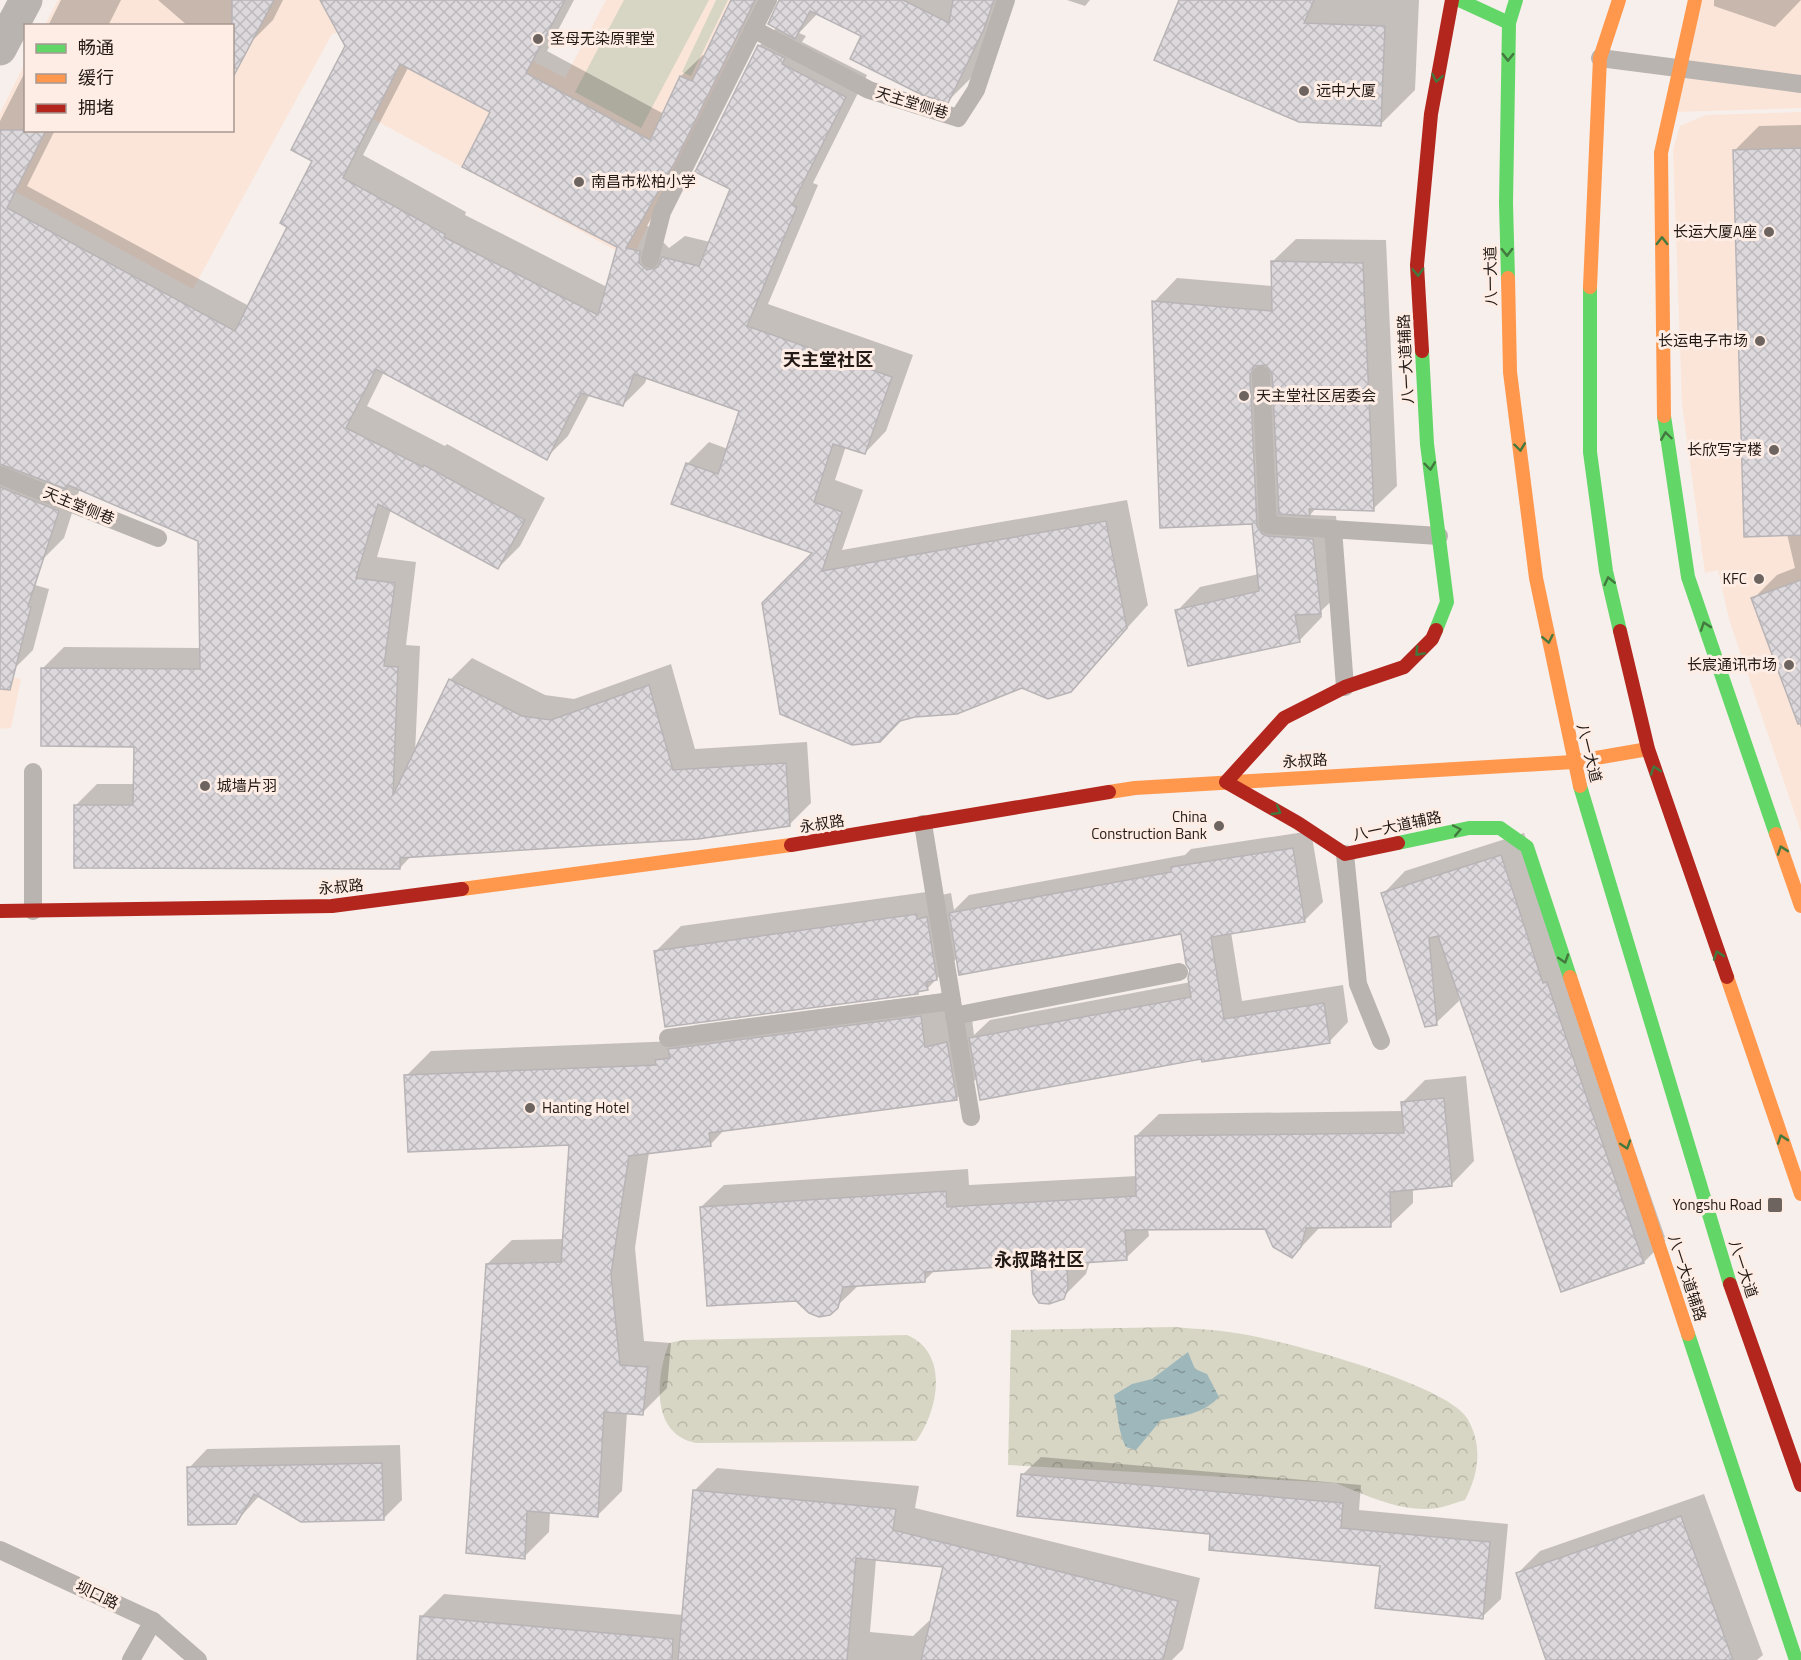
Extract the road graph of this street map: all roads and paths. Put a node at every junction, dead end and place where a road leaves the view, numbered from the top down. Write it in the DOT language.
graph roads {
  1 [pos="26,0"];
  2 [pos="768,0"];
  3 [pos="1452,0"];
  4 [pos="1459,0"];
  5 [pos="1516,0"];
  6 [pos="1619,0"];
  7 [pos="1695,0"];
  8 [pos="1000,2"];
  9 [pos="1509,23"];
  10 [pos="753,29"];
  11 [pos="0,49"];
  12 [pos="1600,58"];
  13 [pos="1680,68"];
  14 [pos="1801,84"];
  15 [pos="650,260"];
  16 [pos="1261,375"];
  17 [pos="0,475"];
  18 [pos="1333,529"];
  19 [pos="1439,536"];
  20 [pos="158,538"];
  21 [pos="1345,687"];
  22 [pos="1648,749"];
  23 [pos="1573,762"];
  24 [pos="33,772"];
  25 [pos="1226,782"];
  26 [pos="923,824"];
  27 [pos="1345,854"];
  28 [pos="1801,906"];
  29 [pos="0,911"];
  30 [pos="33,911"];
  31 [pos="1179,972"];
  32 [pos="953,1008"];
  33 [pos="668,1038"];
  34 [pos="1381,1041"];
  35 [pos="971,1117"];
  36 [pos="1801,1194"];
  37 [pos="1801,1485"];
  38 [pos="0,1550"];
  39 [pos="153,1621"];
  40 [pos="131,1660"];
  41 [pos="198,1660"];
  42 [pos="1796,1660"];
  1 -- 11 [label="street"];
  2 -- 10 [label="lane"];
  3 -- 19 [label="main road, 八一大道辅路, one-way"];
  4 -- 9 [label="main road"];
  5 -- 9 [label="main road, 八一大道"];
  6 -- 12 [label="main road"];
  7 -- 13 [label="main road"];
  8 -- 10 [label="lane, 天主堂侧巷"];
  9 -- 23 [label="main road, 八一大道, one-way"];
  10 -- 15 [label="lane"];
  12 -- 13 [label="lane"];
  22 -- 12 [label="main road, one-way"];
  13 -- 14 [label="lane"];
  28 -- 13 [label="main road, one-way"];
  16 -- 18 [label="lane"];
  17 -- 20 [label="lane, 天主堂侧巷"];
  18 -- 19 [label="lane"];
  18 -- 21 [label="lane"];
  19 -- 21 [label="main road, 八一大道辅路, one-way"];
  21 -- 25 [label="main road, 八一大道辅路"];
  22 -- 23 [label="main road, 永叔路"];
  36 -- 22 [label="main road, one-way"];
  23 -- 25 [label="main road, 永叔路"];
  23 -- 37 [label="main road, 八一大道"];
  24 -- 30 [label="lane"];
  25 -- 26 [label="main road, 永叔路"];
  25 -- 27 [label="main road, 八一大道辅路, one-way"];
  26 -- 30 [label="main road, 永叔路"];
  26 -- 32 [label="lane"];
  27 -- 34 [label="lane"];
  27 -- 42 [label="main road, 八一大道辅路, one-way"];
  29 -- 30 [label="main road, 永叔路"];
  31 -- 32 [label="lane"];
  32 -- 33 [label="lane"];
  32 -- 35 [label="lane"];
  38 -- 39 [label="lane, 坝口路"];
  39 -- 40 [label="lane"];
  39 -- 41 [label="lane, 坝口路"];
}
